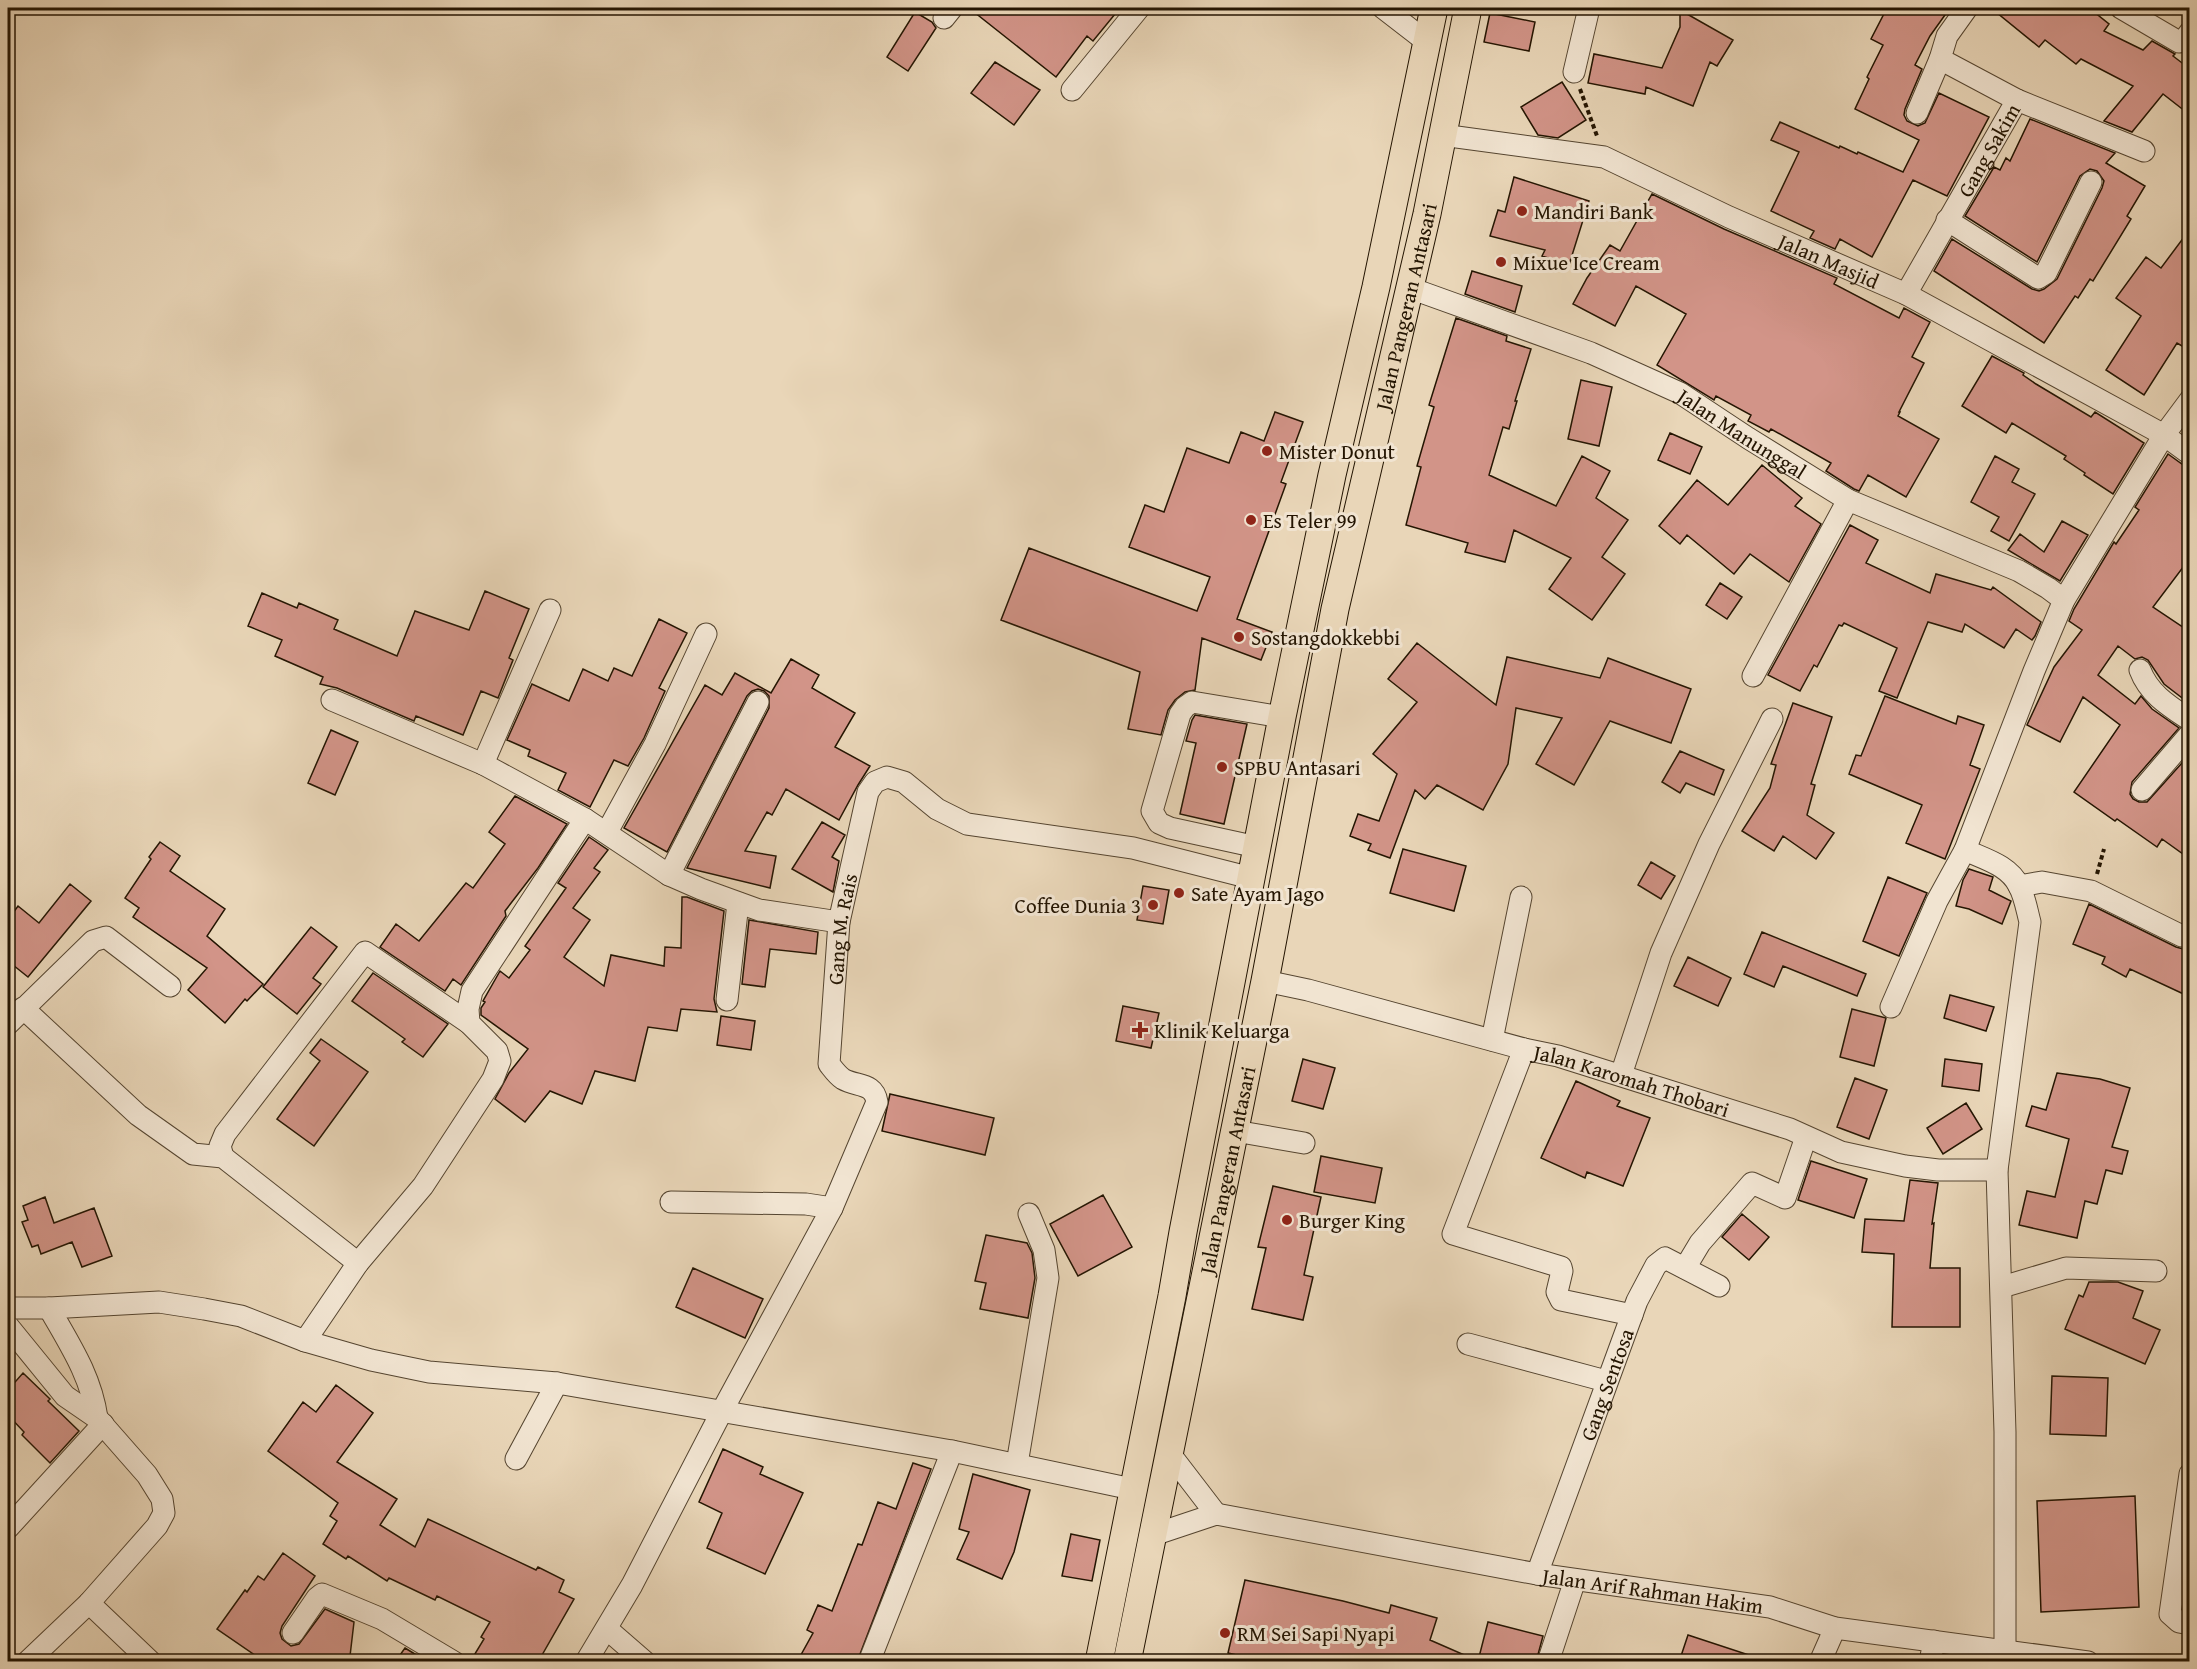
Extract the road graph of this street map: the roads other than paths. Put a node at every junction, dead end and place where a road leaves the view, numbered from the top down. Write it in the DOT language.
graph roads {
  1 [pos="1139,8"];
  2 [pos="1383,8"];
  3 [pos="1434,8"];
  4 [pos="1468,8"];
  5 [pos="1589,8"];
  6 [pos="1967,8"];
  7 [pos="2121,8"];
  8 [pos="2190,32"];
  9 [pos="1427,42"];
  10 [pos="1940,59"];
  11 [pos="1574,72"];
  12 [pos="1072,90"];
  13 [pos="2017,100"];
  14 [pos="1917,113"];
  15 [pos="1442,135"];
  16 [pos="2144,151"];
  17 [pos="2091,182"];
  18 [pos="1947,220"];
  19 [pos="1410,288"];
  20 [pos="1906,294"];
  21 [pos="2190,400"];
  22 [pos="2164,435"];
  23 [pos="2190,454"];
  24 [pos="1332,475"];
  25 [pos="1364,482"];
  26 [pos="1848,500"];
  27 [pos="1324,514"];
  28 [pos="1355,521"];
  29 [pos="2064,600"];
  30 [pos="550,610"];
  31 [pos="706,634"];
  32 [pos="2140,670"];
  33 [pos="1754,676"];
  34 [pos="332,700"];
  35 [pos="758,702"];
  36 [pos="1282,717"];
  37 [pos="1772,719"];
  38 [pos="2190,720"];
  39 [pos="2190,734"];
  40 [pos="483,764"];
  41 [pos="2142,790"];
  42 [pos="585,819"];
  43 [pos="607,832"];
  44 [pos="1257,847"];
  45 [pos="1965,850"];
  46 [pos="669,875"];
  47 [pos="1251,878"];
  48 [pos="2019,886"];
  49 [pos="1521,897"];
  50 [pos="738,903"];
  51 [pos="839,922"];
  52 [pos="2182,936"];
  53 [pos="1265,981"];
  54 [pos="170,986"];
  55 [pos="727,1000"];
  56 [pos="1891,1007"];
  57 [pos="23,1008"];
  58 [pos="469,1023"];
  59 [pos="8,1024"];
  60 [pos="1492,1040"];
  61 [pos="1524,1049"];
  62 [pos="1621,1075"];
  63 [pos="1235,1131"];
  64 [pos="1806,1137"];
  65 [pos="1304,1143"];
  66 [pos="223,1157"];
  67 [pos="1997,1170"];
  68 [pos="671,1202"];
  69 [pos="832,1208"];
  70 [pos="1029,1214"];
  71 [pos="358,1263"];
  72 [pos="1685,1268"];
  73 [pos="2156,1271"];
  74 [pos="1719,1286"];
  75 [pos="2002,1287"];
  76 [pos="8,1308"];
  77 [pos="49,1308"];
  78 [pos="1632,1315"];
  79 [pos="8,1326"];
  80 [pos="305,1341"];
  81 [pos="1468,1344"];
  82 [pos="1606,1381"];
  83 [pos="557,1383"];
  84 [pos="722,1411"];
  85 [pos="100,1421"];
  86 [pos="952,1451"];
  87 [pos="1170,1454"];
  88 [pos="516,1459"];
  89 [pos="1017,1464"];
  90 [pos="2190,1474"];
  91 [pos="1132,1489"];
  92 [pos="1216,1514"];
  93 [pos="8,1528"];
  94 [pos="1153,1535"];
  95 [pos="1537,1574"];
  96 [pos="1575,1580"];
  97 [pos="89,1603"];
  98 [pos="2190,1624"];
  99 [pos="1835,1628"];
  100 [pos="607,1629"];
  101 [pos="293,1634"];
  102 [pos="2006,1651"];
  103 [pos="1932,1652"];
  104 [pos="27,1662"];
  105 [pos="151,1662"];
  106 [pos="454,1662"];
  107 [pos="586,1662"];
  108 [pos="645,1662"];
  109 [pos="869,1662"];
  110 [pos="1099,1662"];
  111 [pos="1127,1662"];
  112 [pos="1548,1662"];
  113 [pos="1820,1662"];
  114 [pos="2088,1662"];
  1 -- 12 [label="street"];
  2 -- 9 [label="street"];
  3 -- 9 [label="main road, Jalan Pangeran Antasari"];
  4 -- 15 [label="main road, Jalan Pangeran Antasari"];
  5 -- 11 [label="street"];
  6 -- 10 [label="street"];
  7 -- 8 [label="street"];
  9 -- 24 [label="main road, Jalan Pangeran Antasari"];
  10 -- 13 [label="street, Gang Sakim"];
  10 -- 14 [label="street"];
  13 -- 16 [label="street"];
  13 -- 18 [label="street, Gang Sakim"];
  15 -- 19 [label="main road, Jalan Pangeran Antasari"];
  15 -- 20 [label="street, Jalan Masjid"];
  17 -- 18 [label="street"];
  18 -- 20 [label="street, Gang Sakim"];
  19 -- 25 [label="main road, Jalan Pangeran Antasari"];
  19 -- 26 [label="street, Jalan Manunggal"];
  20 -- 22 [label="street, Jalan Masjid"];
  21 -- 22 [label="street"];
  22 -- 23 [label="street, Jalan Masjid"];
  22 -- 29 [label="street"];
  24 -- 25 [label="main road"];
  24 -- 27 [label="main road, Jalan Pangeran Antasari"];
  25 -- 28 [label="main road, Jalan Pangeran Antasari"];
  26 -- 29 [label="street, Jalan Manunggal"];
  26 -- 33 [label="street"];
  27 -- 28 [label="main road"];
  27 -- 36 [label="main road, Jalan Pangeran Antasari"];
  28 -- 53 [label="main road, Jalan Pangeran Antasari"];
  29 -- 45 [label="street"];
  30 -- 40 [label="street"];
  31 -- 43 [label="street"];
  32 -- 38 [label="street"];
  34 -- 40 [label="street"];
  35 -- 46 [label="street"];
  36 -- 44 [label="main road, Jalan Pangeran Antasari"];
  36 -- 44 [label="street"];
  37 -- 62 [label="street"];
  39 -- 41 [label="street"];
  40 -- 42 [label="street"];
  42 -- 43 [label="street"];
  42 -- 58 [label="street"];
  43 -- 46 [label="street"];
  44 -- 47 [label="main road, Jalan Pangeran Antasari"];
  45 -- 48 [label="street"];
  45 -- 56 [label="street"];
  46 -- 50 [label="street"];
  47 -- 51 [label="street, Gang M. Rais"];
  47 -- 91 [label="main road, Jalan Pangeran Antasari"];
  48 -- 52 [label="street"];
  48 -- 67 [label="street"];
  49 -- 60 [label="street"];
  50 -- 51 [label="street"];
  50 -- 55 [label="street"];
  51 -- 69 [label="street, Gang M. Rais"];
  53 -- 60 [label="street, Jalan Karomah Thobari"];
  53 -- 63 [label="main road, Jalan Pangeran Antasari"];
  54 -- 57 [label="street"];
  57 -- 59 [label="street"];
  57 -- 66 [label="street"];
  58 -- 66 [label="street"];
  58 -- 71 [label="street"];
  60 -- 61 [label="street, Jalan Karomah Thobari"];
  61 -- 62 [label="street, Jalan Karomah Thobari"];
  61 -- 78 [label="street"];
  62 -- 64 [label="street, Jalan Karomah Thobari"];
  63 -- 65 [label="street"];
  63 -- 87 [label="main road, Jalan Pangeran Antasari"];
  64 -- 67 [label="street, Jalan Karomah Thobari"];
  64 -- 72 [label="street"];
  66 -- 71 [label="street"];
  67 -- 75 [label="street"];
  68 -- 69 [label="street"];
  69 -- 84 [label="street, Gang M. Rais"];
  70 -- 89 [label="street"];
  71 -- 80 [label="street"];
  72 -- 74 [label="street, Gang Sentosa"];
  72 -- 78 [label="street, Gang Sentosa"];
  73 -- 75 [label="street"];
  75 -- 102 [label="street"];
  76 -- 77 [label="street"];
  77 -- 80 [label="street"];
  77 -- 85 [label="street"];
  78 -- 82 [label="street, Gang Sentosa"];
  79 -- 85 [label="street"];
  80 -- 83 [label="street"];
  81 -- 82 [label="street"];
  82 -- 95 [label="street, Gang Sentosa"];
  83 -- 84 [label="street"];
  83 -- 88 [label="street"];
  84 -- 86 [label="street"];
  84 -- 100 [label="street, Gang M. Rais"];
  85 -- 93 [label="street"];
  85 -- 97 [label="street"];
  86 -- 89 [label="street"];
  86 -- 109 [label="street"];
  87 -- 92 [label="street"];
  87 -- 94 [label="main road, Jalan Pangeran Antasari"];
  89 -- 91 [label="street"];
  90 -- 98 [label="street"];
  91 -- 110 [label="main road, Jalan Pangeran Antasari"];
  92 -- 94 [label="street, Jalan Arif Rahman Hakim"];
  92 -- 95 [label="street, Jalan Arif Rahman Hakim"];
  94 -- 111 [label="main road, Jalan Pangeran Antasari"];
  95 -- 96 [label="street, Jalan Arif Rahman Hakim"];
  96 -- 99 [label="street, Jalan Arif Rahman Hakim"];
  96 -- 112 [label="street"];
  97 -- 104 [label="street"];
  97 -- 105 [label="street"];
  99 -- 103 [label="street, Jalan Arif Rahman Hakim"];
  99 -- 113 [label="street"];
  100 -- 107 [label="street, Gang M. Rais"];
  100 -- 108 [label="street"];
  101 -- 106 [label="street"];
  102 -- 103 [label="street, Jalan Arif Rahman Hakim"];
  102 -- 114 [label="street, Jalan Arif Rahman Hakim"];
}
